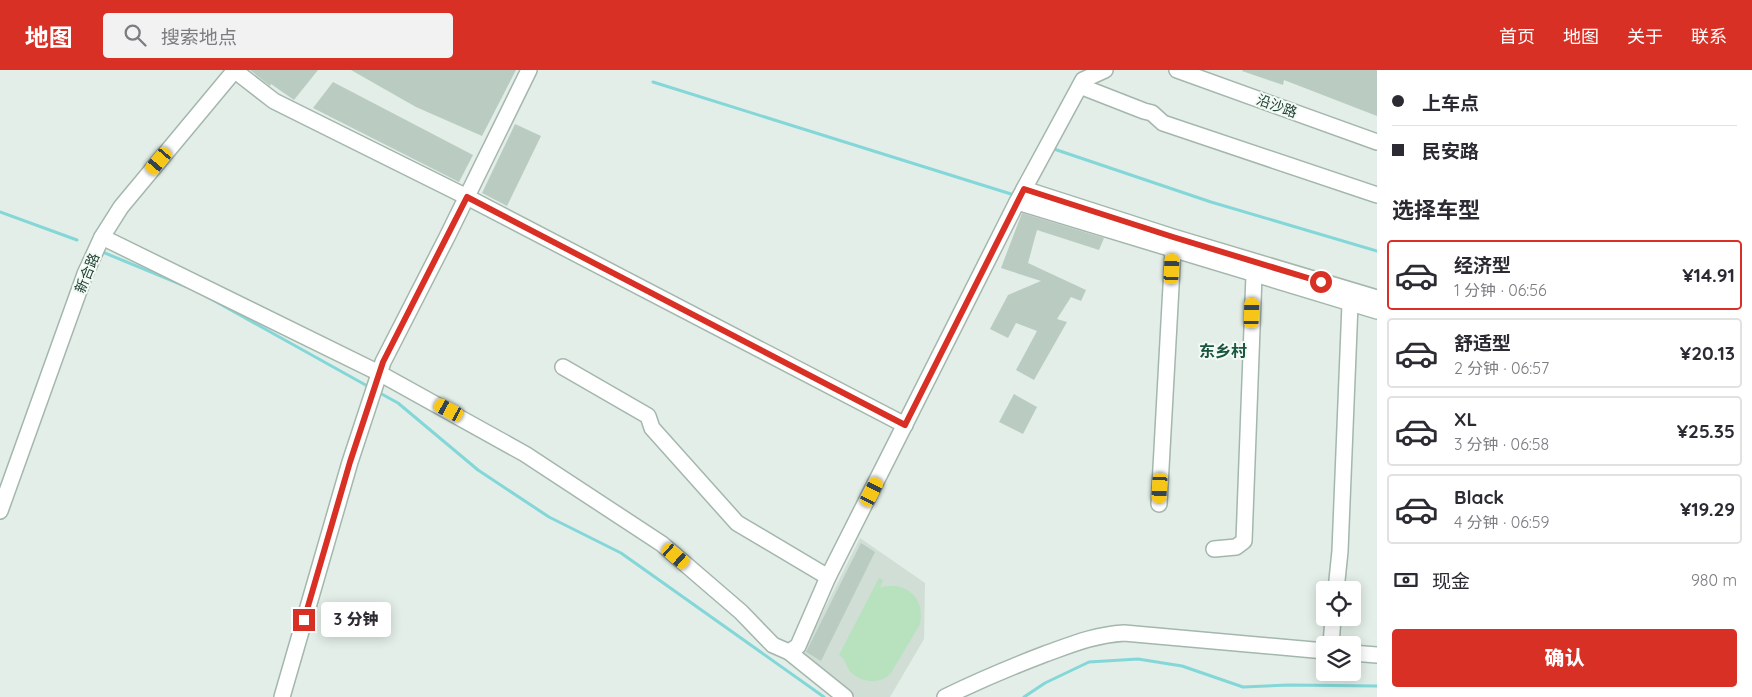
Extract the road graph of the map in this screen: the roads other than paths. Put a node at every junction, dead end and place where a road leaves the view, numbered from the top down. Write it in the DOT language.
graph roads {
  1 [pos="234,70"];
  2 [pos="529,70"];
  3 [pos="1105,70"];
  4 [pos="1177,70"];
  5 [pos="1080,79"];
  6 [pos="1377,142"];
  7 [pos="1020,196"];
  8 [pos="1377,196"];
  9 [pos="467,197"];
  10 [pos="99,245"];
  11 [pos="1172,250"];
  12 [pos="1254,275"];
  13 [pos="1377,298"];
  14 [pos="1350,304"];
  15 [pos="1377,312"];
  16 [pos="563,366"];
  17 [pos="379,373"];
  18 [pos="905,425"];
  19 [pos="1159,504"];
  20 [pos="0,511"];
  21 [pos="1214,549"];
  22 [pos="828,577"];
  23 [pos="1337,581"];
  24 [pos="1316,649"];
  25 [pos="789,652"];
  26 [pos="1361,654"];
  27 [pos="1377,655"];
  28 [pos="282,697"];
  29 [pos="845,697"];
  30 [pos="945,697"];
  1 -- 9 [label="street"];
  1 -- 10 [label="street, 新合路"];
  2 -- 9 [label="street"];
  3 -- 5 [label="street"];
  4 -- 6 [label="street, 沿沙路"];
  5 -- 7 [label="street"];
  5 -- 8 [label="street"];
  7 -- 11 [label="street"];
  7 -- 13 [label="street"];
  7 -- 18 [label="street"];
  9 -- 17 [label="street"];
  9 -- 18 [label="street"];
  10 -- 17 [label="street"];
  10 -- 20 [label="street, 新合路"];
  11 -- 12 [label="street"];
  11 -- 19 [label="street"];
  12 -- 14 [label="street"];
  12 -- 21 [label="street"];
  14 -- 15 [label="street"];
  14 -- 23 [label="street"];
  16 -- 22 [label="street"];
  17 -- 25 [label="street"];
  17 -- 28 [label="street"];
  18 -- 22 [label="street"];
  22 -- 25 [label="street"];
  24 -- 30 [label="street"];
  25 -- 29 [label="street"];
  26 -- 27 [label="street"];
}
